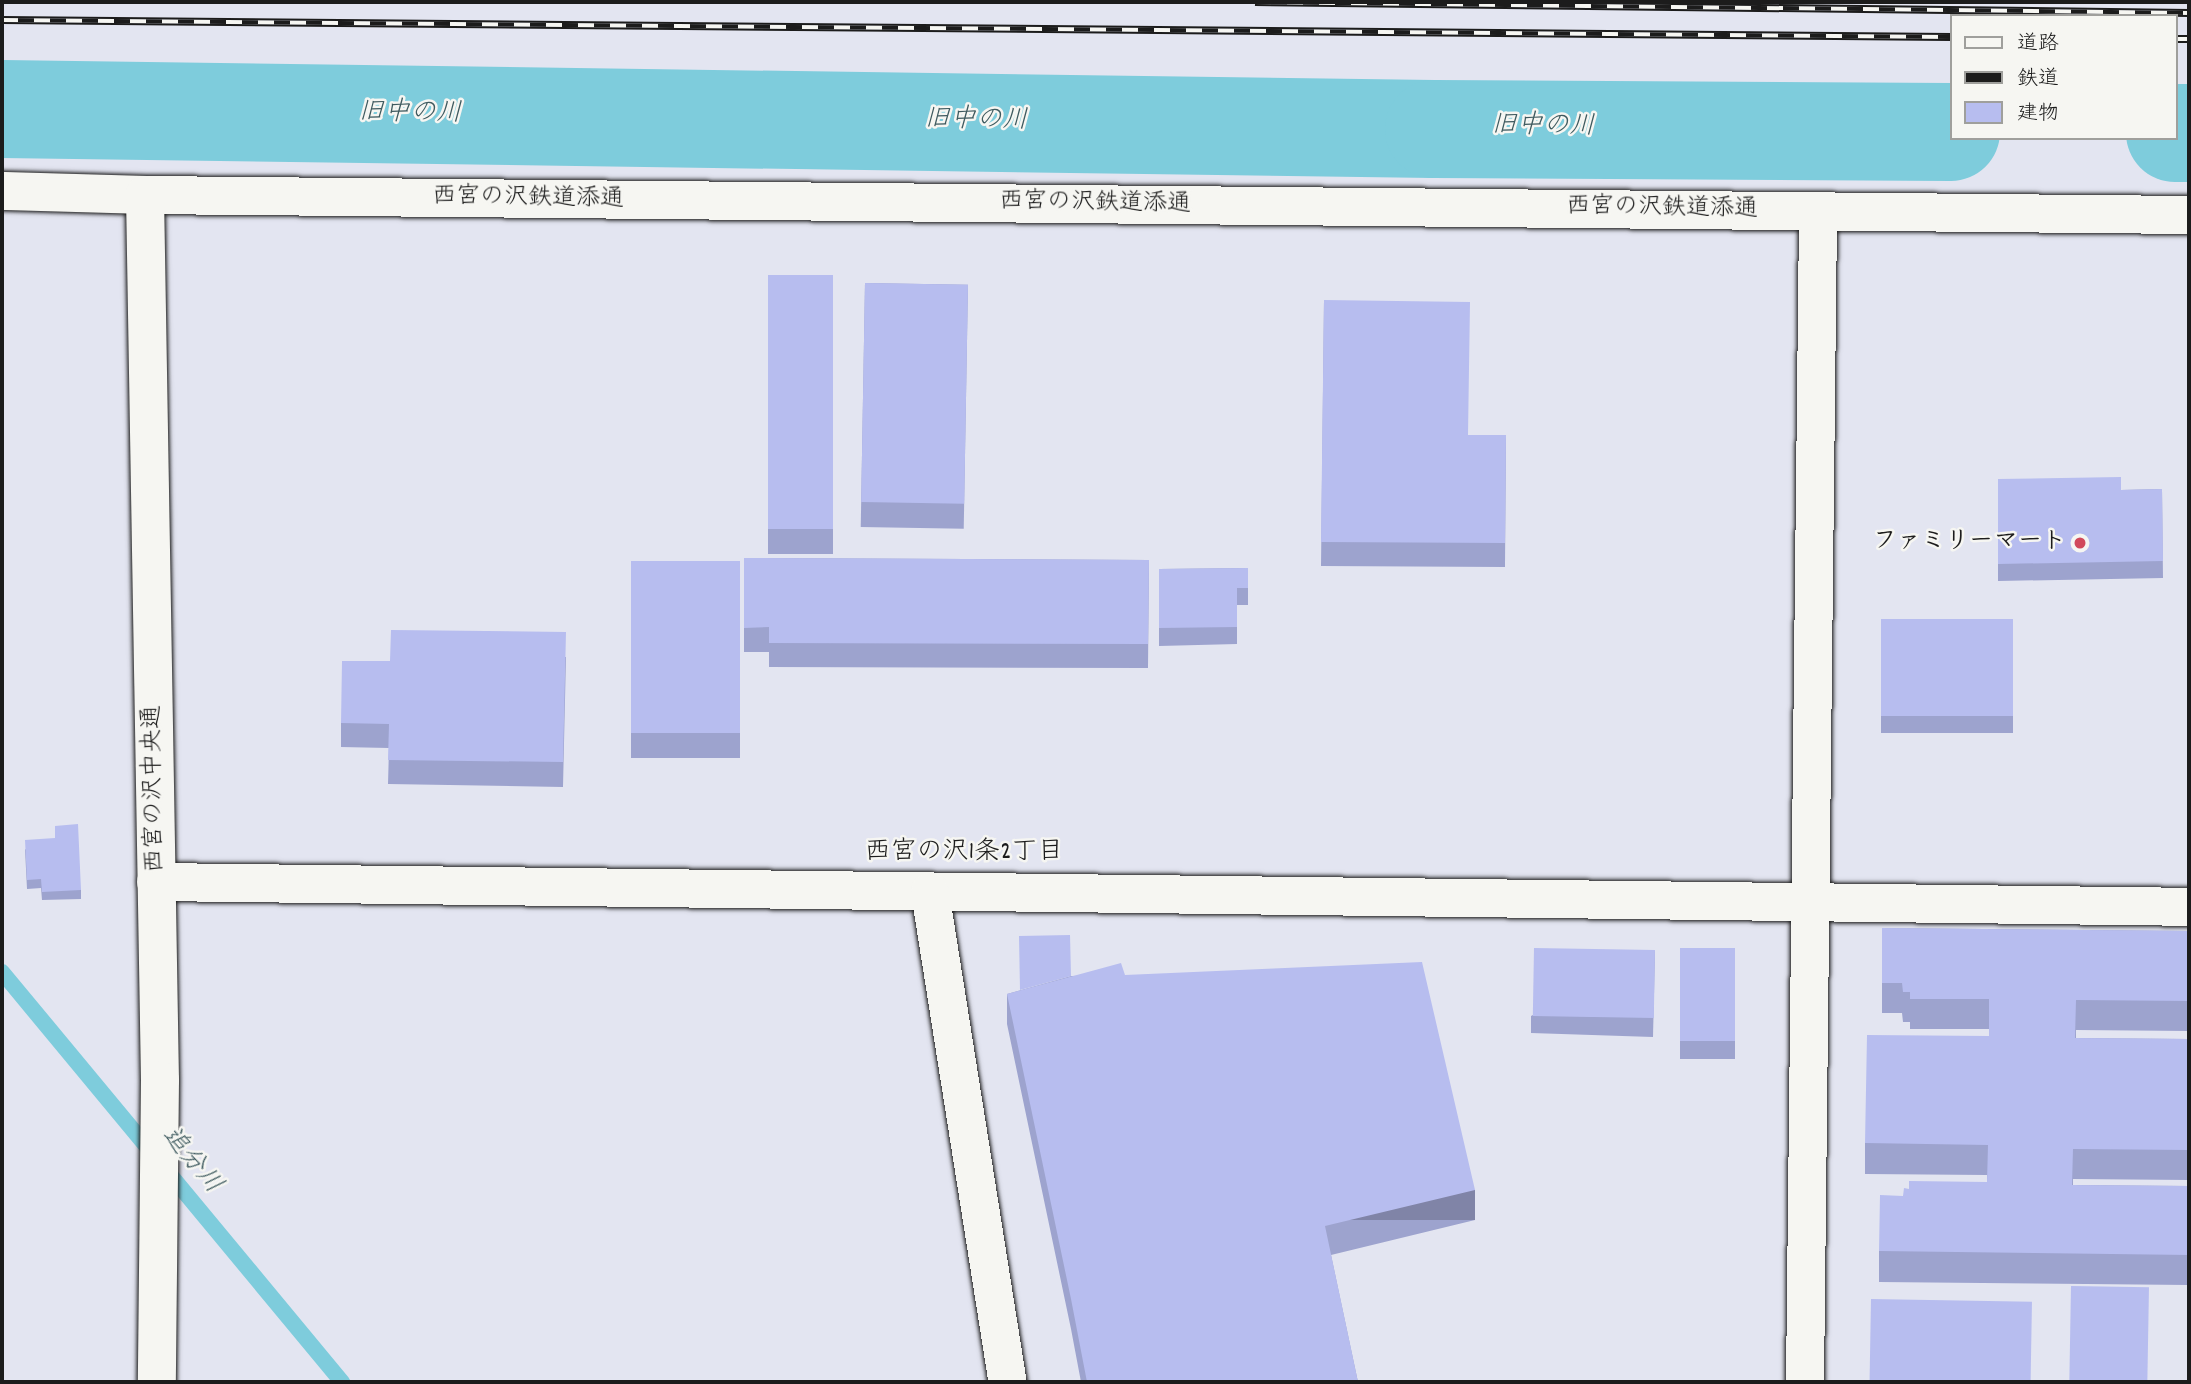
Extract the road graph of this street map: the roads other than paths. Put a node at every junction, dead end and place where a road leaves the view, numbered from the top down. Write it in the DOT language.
graph roads {
  1 [pos="2,191"];
  2 [pos="145,195"];
  3 [pos="1818,211"];
  4 [pos="2189,215"];
  5 [pos="156,882"];
  6 [pos="930,892"];
  7 [pos="1811,904"];
  8 [pos="2189,907"];
  9 [pos="157,1382"];
  10 [pos="1008,1382"];
  11 [pos="1805,1382"];
  1 -- 2 [label="street, 西宮の沢鉄道添通"];
  2 -- 3 [label="street, 西宮の沢鉄道添通"];
  2 -- 5 [label="street, 西宮の沢中央通"];
  3 -- 4 [label="street, 西宮の沢鉄道添通"];
  3 -- 7 [label="street"];
  5 -- 6 [label="street"];
  5 -- 9 [label="street, 西宮の沢中央通"];
  6 -- 7 [label="street"];
  6 -- 10 [label="street"];
  7 -- 8 [label="street"];
  7 -- 11 [label="street"];
}
